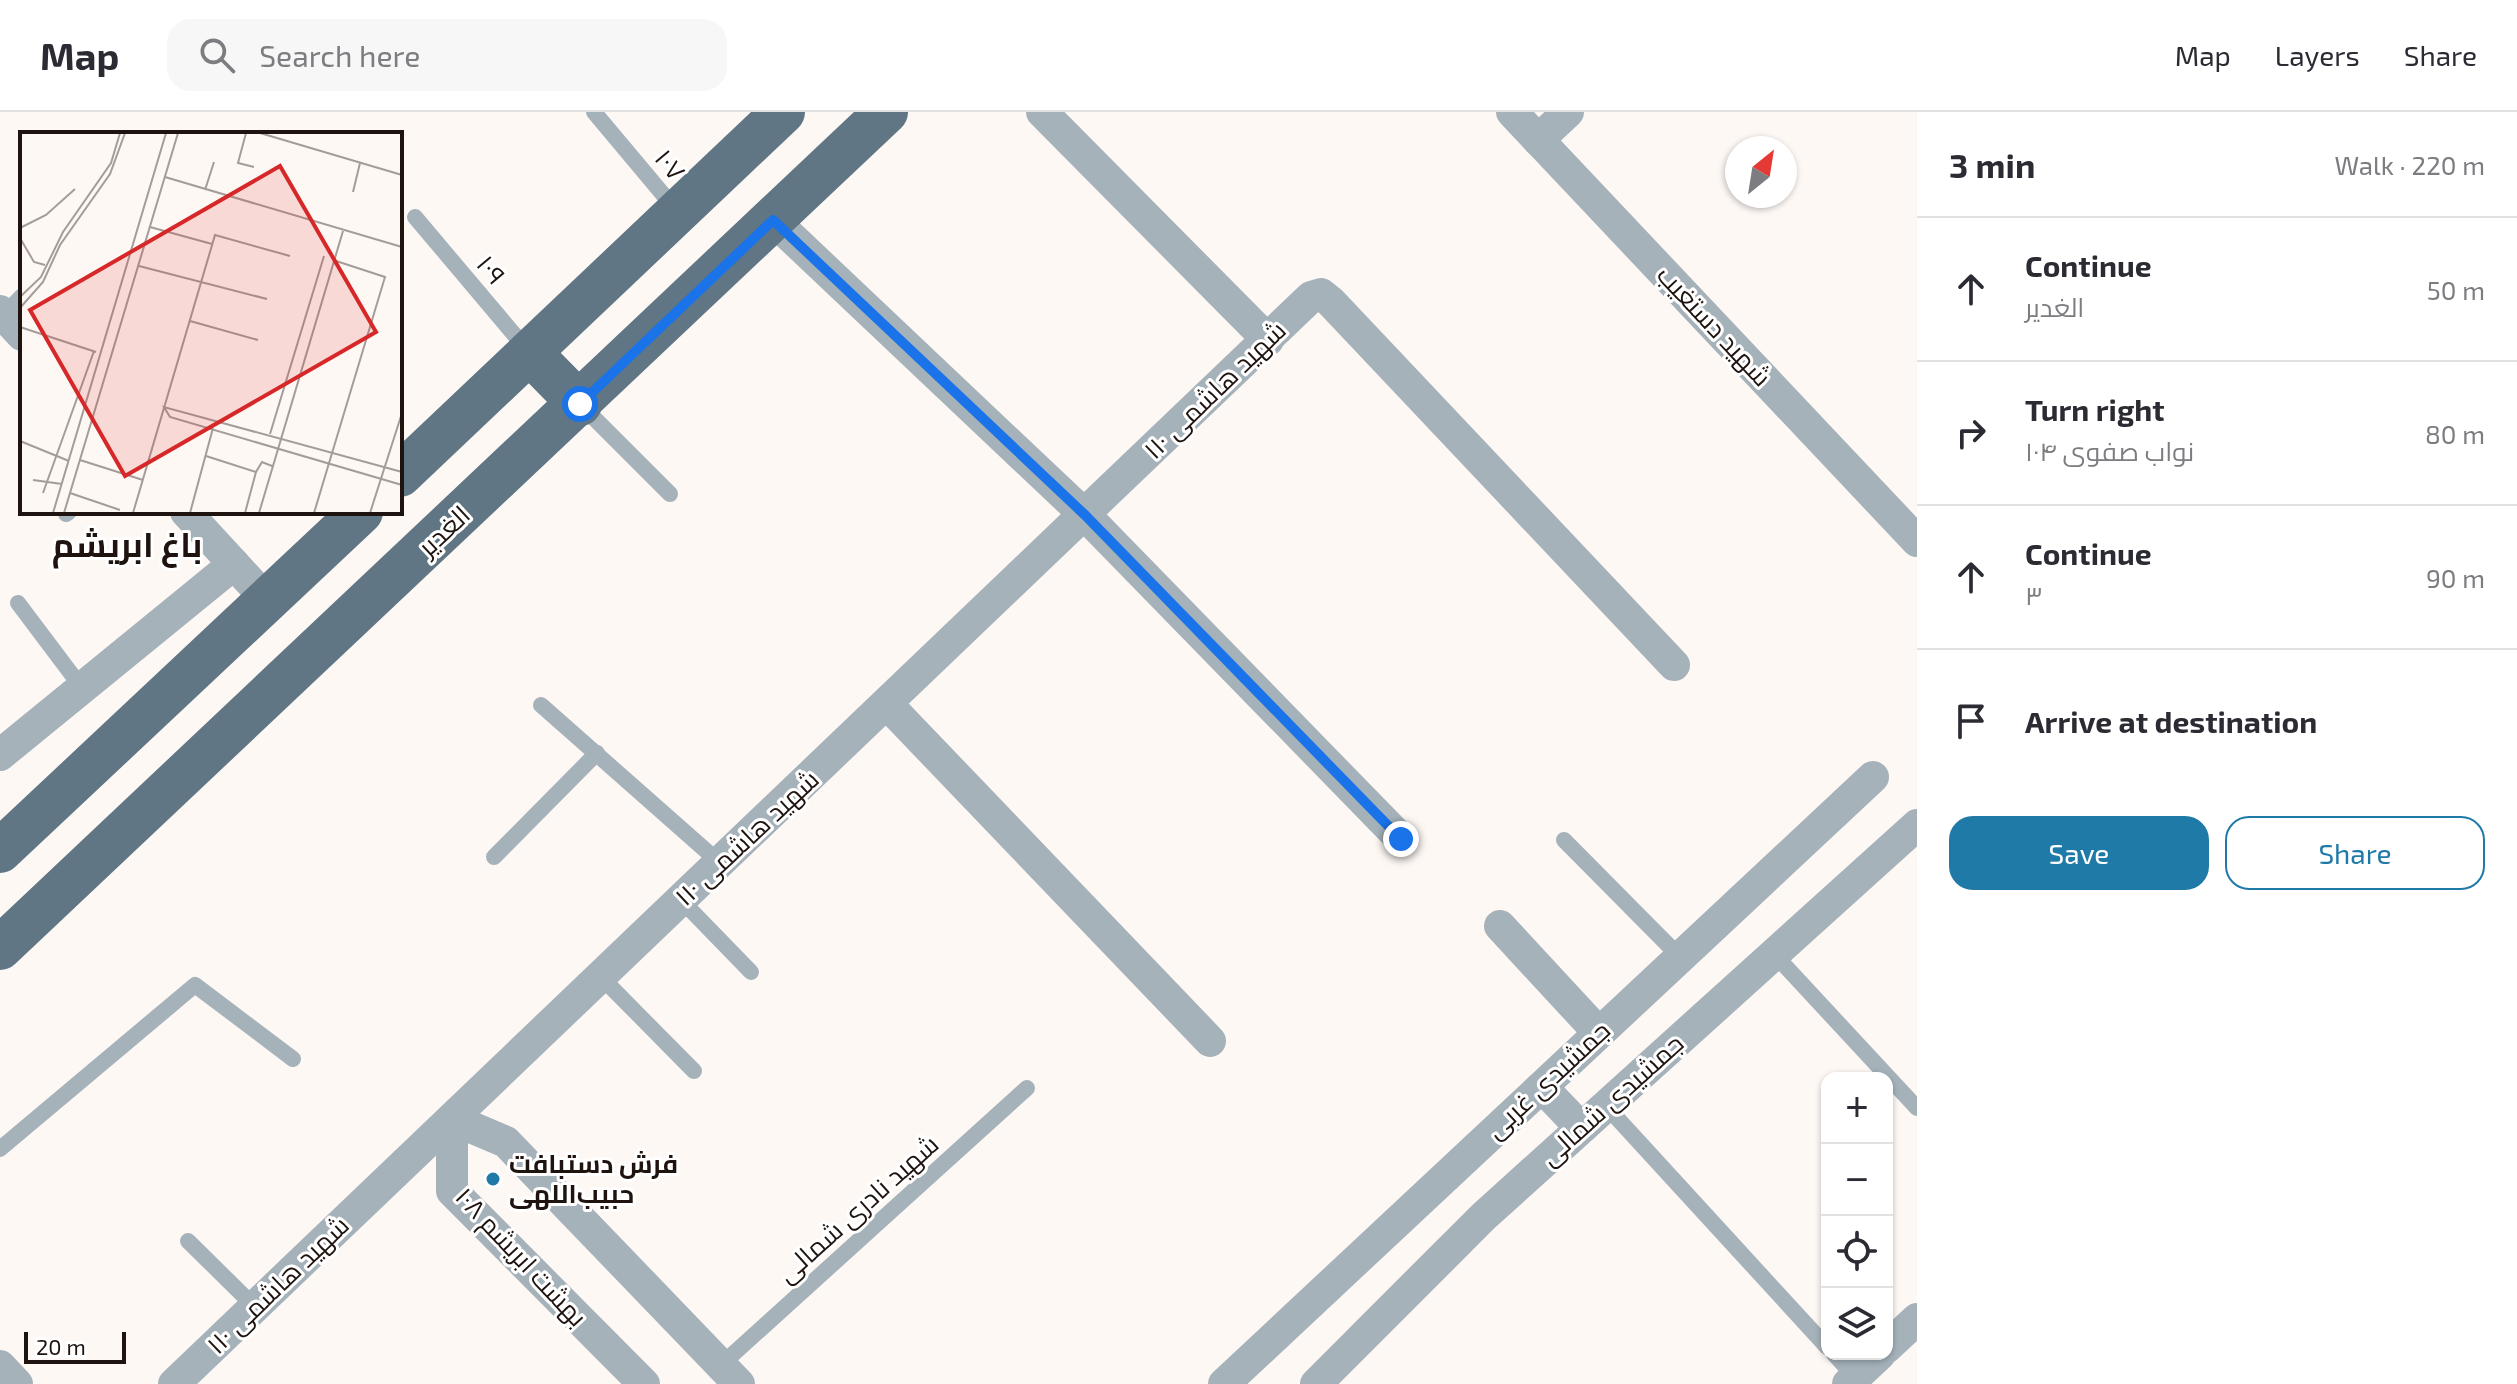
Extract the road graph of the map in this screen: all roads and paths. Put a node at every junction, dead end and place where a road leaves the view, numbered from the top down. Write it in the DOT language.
graph roads {
  1 [pos="594,112"];
  2 [pos="783,112"];
  3 [pos="886,112"];
  4 [pos="1042,112"];
  5 [pos="1512,112"];
  6 [pos="1568,112"];
  7 [pos="1538,140"];
  8 [pos="678,212"];
  9 [pos="415,217"];
  10 [pos="773,220"];
  11 [pos="1268,340"];
  12 [pos="530,353"];
  13 [pos="580,404"];
  14 [pos="402,473"];
  15 [pos="670,494"];
  16 [pos="188,514"];
  17 [pos="359,514"];
  18 [pos="1085,515"];
  19 [pos="1917,541"];
  20 [pos="234,564"];
  21 [pos="267,600"];
  22 [pos="18,603"];
  23 [pos="1674,665"];
  24 [pos="82,688"];
  25 [pos="541,705"];
  26 [pos="888,705"];
  27 [pos="3,747"];
  28 [pos="597,753"];
  29 [pos="1873,777"];
  30 [pos="1914,834"];
  31 [pos="1401,839"];
  32 [pos="1564,840"];
  33 [pos="0,851"];
  34 [pos="494,857"];
  35 [pos="720,863"];
  36 [pos="681,900"];
  37 [pos="1500,926"];
  38 [pos="0,948"];
  39 [pos="1774,954"];
  40 [pos="1680,957"];
  41 [pos="751,972"];
  42 [pos="601,977"];
  43 [pos="1599,1033"];
  44 [pos="1210,1041"];
  45 [pos="293,1059"];
  46 [pos="694,1071"];
  47 [pos="1542,1087"];
  48 [pos="1027,1088"];
  49 [pos="1606,1106"];
  50 [pos="1917,1108"];
  51 [pos="452,1119"];
  52 [pos="1581,1128"];
  53 [pos="0,1149"];
  54 [pos="188,1241"];
  55 [pos="255,1307"];
  56 [pos="1917,1319"];
  57 [pos="1821,1340"];
  58 [pos="1893,1341"];
  59 [pos="1838,1360"];
  60 [pos="1874,1360"];
  61 [pos="0,1366"];
  62 [pos="730,1375"];
  63 [pos="1852,1381"];
  64 [pos="179,1382"];
  65 [pos="17,1384"];
  66 [pos="644,1384"];
  67 [pos="1224,1384"];
  68 [pos="1316,1384"];
  1 -- 8 [label="lane, ۱۰۷"];
  2 -- 8 [label="main road"];
  3 -- 10 [label="main road, الغدیر"];
  4 -- 11 [label="street"];
  5 -- 7 [label="street, شهید دستغیب"];
  6 -- 7 [label="street"];
  7 -- 19 [label="street, شهید دستغیب"];
  8 -- 12 [label="main road"];
  9 -- 12 [label="lane, ۱۰۹"];
  10 -- 13 [label="main road, الغدیر"];
  10 -- 18 [label="street"];
  11 -- 18 [label="street, شهید هاشمی ۱۱۰"];
  11 -- 23 [label="street, شهید هاشمی ۱۱۰"];
  12 -- 13 [label="main road"];
  12 -- 14 [label="main road"];
  13 -- 15 [label="lane"];
  13 -- 38 [label="main road, الغدیر"];
  16 -- 20 [label="street"];
  17 -- 21 [label="main road"];
  18 -- 26 [label="street, شهید هاشمی ۱۱۰"];
  18 -- 31 [label="street"];
  20 -- 21 [label="street"];
  20 -- 24 [label="street"];
  21 -- 33 [label="main road"];
  22 -- 24 [label="lane"];
  24 -- 27 [label="street"];
  25 -- 28 [label="lane"];
  26 -- 35 [label="street, شهید هاشمی ۱۱۰"];
  26 -- 44 [label="street"];
  28 -- 34 [label="lane"];
  28 -- 35 [label="lane"];
  29 -- 40 [label="street, جمشیدی غربی"];
  30 -- 39 [label="street, جمشیدی شمالی"];
  32 -- 40 [label="lane"];
  35 -- 36 [label="street, شهید هاشمی ۱۱۰"];
  36 -- 41 [label="lane"];
  36 -- 42 [label="street, شهید هاشمی ۱۱۰"];
  37 -- 43 [label="street"];
  39 -- 49 [label="street, جمشیدی شمالی"];
  39 -- 50 [label="lane"];
  40 -- 43 [label="street, جمشیدی غربی"];
  42 -- 46 [label="lane"];
  42 -- 51 [label="street, شهید هاشمی ۱۱۰"];
  43 -- 47 [label="street, جمشیدی غربی"];
  45 -- 53 [label="lane"];
  47 -- 52 [label="street"];
  47 -- 67 [label="street, جمشیدی غربی"];
  48 -- 62 [label="lane, شهید نادری شمالی"];
  49 -- 52 [label="street, جمشیدی شمالی"];
  49 -- 57 [label="lane"];
  51 -- 55 [label="street, شهید هاشمی ۱۱۰"];
  51 -- 62 [label="street"];
  51 -- 66 [label="street, بهشت ابریشم ۱۰۸"];
  52 -- 68 [label="street, جمشیدی شمالی"];
  54 -- 55 [label="lane"];
  55 -- 64 [label="street, شهید هاشمی ۱۱۰"];
  56 -- 58 [label="street"];
  59 -- 63 [label="lane"];
  60 -- 63 [label="street"];
  61 -- 65 [label="street"];
}
